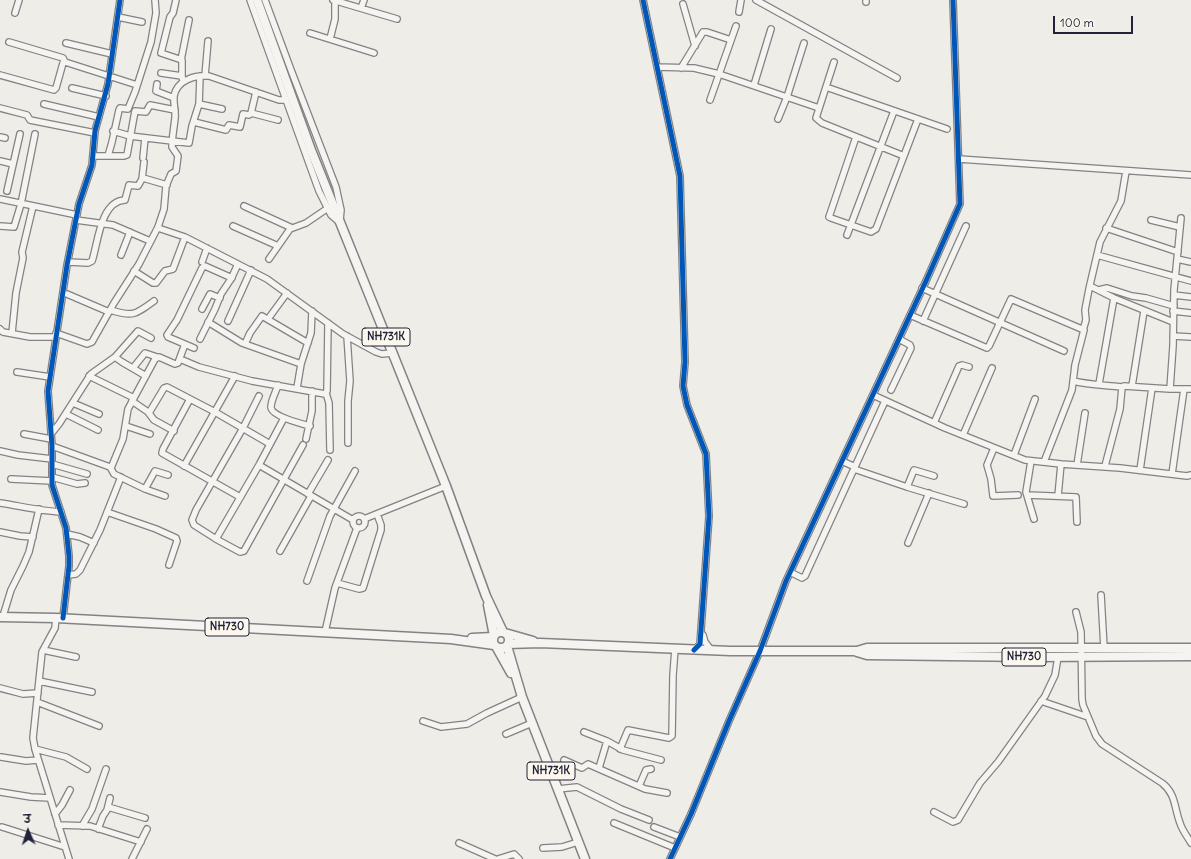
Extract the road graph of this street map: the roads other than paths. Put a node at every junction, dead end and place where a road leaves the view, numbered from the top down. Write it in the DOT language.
graph roads {
  1 [pos="19,0"];
  2 [pos="120,0"];
  3 [pos="154,0"];
  4 [pos="176,0"];
  5 [pos="250,0"];
  6 [pos="257,0"];
  7 [pos="266,0"];
  8 [pos="334,0"];
  9 [pos="364,0"];
  10 [pos="643,0"];
  11 [pos="741,0"];
  12 [pos="756,0"];
  13 [pos="953,0"];
  14 [pos="342,1"];
  15 [pos="683,4"];
  16 [pos="361,8"];
  17 [pos="739,12"];
  18 [pos="15,13"];
  19 [pos="118,17"];
  20 [pos="397,19"];
  21 [pos="189,20"];
  22 [pos="142,22"];
  23 [pos="736,26"];
  24 [pos="772,29"];
  25 [pos="310,33"];
  26 [pos="330,39"];
  27 [pos="731,40"];
  28 [pos="208,41"];
  29 [pos="9,42"];
  30 [pos="66,43"];
  31 [pos="804,43"];
  32 [pos="695,46"];
  33 [pos="374,53"];
  34 [pos="112,54"];
  35 [pos="181,60"];
  36 [pos="64,62"];
  37 [pos="834,62"];
  38 [pos="657,67"];
  39 [pos="681,68"];
  40 [pos="161,73"];
  41 [pos="719,74"];
  42 [pos="0,75"];
  43 [pos="109,76"];
  44 [pos="203,76"];
  45 [pos="183,78"];
  46 [pos="897,78"];
  47 [pos="157,84"];
  48 [pos="137,85"];
  49 [pos="754,85"];
  50 [pos="826,87"];
  51 [pos="72,88"];
  52 [pos="256,92"];
  53 [pos="106,96"];
  54 [pos="787,97"];
  55 [pos="174,98"];
  56 [pos="286,100"];
  57 [pos="710,100"];
  58 [pos="44,104"];
  59 [pos="199,104"];
  60 [pos="0,108"];
  61 [pos="819,108"];
  62 [pos="222,109"];
  63 [pos="175,110"];
  64 [pos="894,111"];
  65 [pos="252,113"];
  66 [pos="99,117"];
  67 [pos="778,119"];
  68 [pos="918,119"];
  69 [pos="278,120"];
  70 [pos="194,122"];
  71 [pos="947,129"];
  72 [pos="113,131"];
  73 [pos="95,133"];
  74 [pos="20,134"];
  75 [pos="35,134"];
  76 [pos="130,136"];
  77 [pos="856,137"];
  78 [pos="146,138"];
  79 [pos="172,141"];
  80 [pos="880,147"];
  81 [pos="93,156"];
  82 [pos="108,156"];
  83 [pos="904,156"];
  84 [pos="959,159"];
  85 [pos="0,161"];
  86 [pos="13,164"];
  87 [pos="1126,171"];
  88 [pos="1191,175"];
  89 [pos="142,179"];
  90 [pos="167,185"];
  91 [pos="7,191"];
  92 [pos="0,199"];
  93 [pos="21,204"];
  94 [pos="33,206"];
  95 [pos="244,206"];
  96 [pos="328,208"];
  97 [pos="77,217"];
  98 [pos="1181,218"];
  99 [pos="1150,220"];
  100 [pos="339,222"];
  101 [pos="102,223"];
  102 [pos="850,225"];
  103 [pos="0,226"];
  104 [pos="234,226"];
  105 [pos="966,226"];
  106 [pos="1180,227"];
  107 [pos="158,228"];
  108 [pos="292,228"];
  109 [pos="1106,228"];
  110 [pos="130,232"];
  111 [pos="847,235"];
  112 [pos="185,237"];
  113 [pos="150,241"];
  114 [pos="278,246"];
  115 [pos="207,248"];
  116 [pos="1178,252"];
  117 [pos="121,255"];
  118 [pos="1097,255"];
  119 [pos="269,259"];
  120 [pos="1177,259"];
  121 [pos="68,262"];
  122 [pos="202,262"];
  123 [pos="1191,262"];
  124 [pos="238,264"];
  125 [pos="251,270"];
  126 [pos="134,272"];
  127 [pos="1175,277"];
  128 [pos="232,278"];
  129 [pos="1191,281"];
  130 [pos="1090,286"];
  131 [pos="922,288"];
  132 [pos="1099,290"];
  133 [pos="287,293"];
  134 [pos="67,294"];
  135 [pos="936,294"];
  136 [pos="1174,295"];
  137 [pos="1191,297"];
  138 [pos="220,298"];
  139 [pos="1114,298"];
  140 [pos="154,301"];
  141 [pos="202,309"];
  142 [pos="1174,309"];
  143 [pos="109,311"];
  144 [pos="312,311"];
  145 [pos="1144,311"];
  146 [pos="1191,313"];
  147 [pos="910,315"];
  148 [pos="268,319"];
  149 [pos="228,321"];
  150 [pos="923,321"];
  151 [pos="208,322"];
  152 [pos="1000,322"];
  153 [pos="1173,322"];
  154 [pos="328,323"];
  155 [pos="0,329"];
  156 [pos="1083,330"];
  157 [pos="12,333"];
  158 [pos="56,335"];
  159 [pos="347,336"];
  160 [pos="1173,336"];
  161 [pos="1191,337"];
  162 [pos="151,338"];
  163 [pos="200,339"];
  164 [pos="899,339"];
  165 [pos="308,343"];
  166 [pos="185,344"];
  167 [pos="245,344"];
  168 [pos="194,348"];
  169 [pos="1064,351"];
  170 [pos="392,354"];
  171 [pos="115,357"];
  172 [pos="157,357"];
  173 [pos="180,359"];
  174 [pos="301,364"];
  175 [pos="969,367"];
  176 [pos="133,368"];
  177 [pos="992,368"];
  178 [pos="17,372"];
  179 [pos="89,376"];
  180 [pos="146,376"];
  181 [pos="235,376"];
  182 [pos="50,377"];
  183 [pos="1073,381"];
  184 [pos="1099,384"];
  185 [pos="278,385"];
  186 [pos="1132,386"];
  187 [pos="1122,387"];
  188 [pos="297,388"];
  189 [pos="1152,388"];
  190 [pos="1170,389"];
  191 [pos="1184,389"];
  192 [pos="1191,389"];
  193 [pos="891,390"];
  194 [pos="312,391"];
  195 [pos="326,394"];
  196 [pos="873,395"];
  197 [pos="259,396"];
  198 [pos="190,399"];
  199 [pos="1035,399"];
  200 [pos="133,400"];
  201 [pos="885,401"];
  202 [pos="73,403"];
  203 [pos="215,412"];
  204 [pos="149,413"];
  205 [pos="1085,413"];
  206 [pos="66,414"];
  207 [pos="99,414"];
  208 [pos="284,418"];
  209 [pos="934,423"];
  210 [pos="126,426"];
  211 [pos="310,426"];
  212 [pos="243,428"];
  213 [pos="98,430"];
  214 [pos="174,431"];
  215 [pos="24,434"];
  216 [pos="150,434"];
  217 [pos="963,435"];
  218 [pos="51,436"];
  219 [pos="306,439"];
  220 [pos="348,443"];
  221 [pos="270,444"];
  222 [pos="303,445"];
  223 [pos="52,446"];
  224 [pos="994,448"];
  225 [pos="330,450"];
  226 [pos="0,452"];
  227 [pos="1014,455"];
  228 [pos="328,460"];
  229 [pos="842,461"];
  230 [pos="1031,461"];
  231 [pos="52,462"];
  232 [pos="1044,462"];
  233 [pos="1061,464"];
  234 [pos="259,465"];
  235 [pos="1077,465"];
  236 [pos="184,466"];
  237 [pos="1105,466"];
  238 [pos="112,468"];
  239 [pos="855,468"];
  240 [pos="1140,470"];
  241 [pos="355,471"];
  242 [pos="86,474"];
  243 [pos="1172,474"];
  244 [pos="168,475"];
  245 [pos="1191,475"];
  246 [pos="934,476"];
  247 [pos="120,477"];
  248 [pos="11,479"];
  249 [pos="52,479"];
  250 [pos="284,480"];
  251 [pos="84,482"];
  252 [pos="212,482"];
  253 [pos="446,486"];
  254 [pos="907,487"];
  255 [pos="145,489"];
  256 [pos="929,493"];
  257 [pos="310,495"];
  258 [pos="1018,495"];
  259 [pos="165,496"];
  260 [pos="1027,496"];
  261 [pos="1058,496"];
  262 [pos="240,497"];
  263 [pos="0,503"];
  264 [pos="964,504"];
  265 [pos="39,509"];
  266 [pos="335,510"];
  267 [pos="61,512"];
  268 [pos="107,512"];
  269 [pos="377,514"];
  270 [pos="364,519"];
  271 [pos="1034,519"];
  272 [pos="353,520"];
  273 [pos="1077,522"];
  274 [pos="357,528"];
  275 [pos="0,532"];
  276 [pos="67,534"];
  277 [pos="33,537"];
  278 [pos="216,539"];
  279 [pos="94,543"];
  280 [pos="908,543"];
  281 [pos="280,552"];
  282 [pos="169,565"];
  283 [pos="790,572"];
  284 [pos="68,575"];
  285 [pos="306,581"];
  286 [pos="337,582"];
  287 [pos="1101,595"];
  288 [pos="486,596"];
  289 [pos="1076,612"];
  290 [pos="2,616"];
  291 [pos="59,618"];
  292 [pos="490,619"];
  293 [pos="702,631"];
  294 [pos="325,632"];
  295 [pos="504,633"];
  296 [pos="477,637"];
  297 [pos="451,639"];
  298 [pos="494,641"];
  299 [pos="540,643"];
  300 [pos="507,645"];
  301 [pos="1104,648"];
  302 [pos="1191,648"];
  303 [pos="675,649"];
  304 [pos="43,650"];
  305 [pos="694,650"];
  306 [pos="711,650"];
  307 [pos="760,651"];
  308 [pos="857,651"];
  309 [pos="1081,652"];
  310 [pos="1191,656"];
  311 [pos="76,657"];
  312 [pos="1058,657"];
  313 [pos="39,680"];
  314 [pos="517,684"];
  315 [pos="0,688"];
  316 [pos="92,692"];
  317 [pos="38,693"];
  318 [pos="522,697"];
  319 [pos="1041,701"];
  320 [pos="37,702"];
  321 [pos="1088,717"];
  322 [pos="423,721"];
  323 [pos="532,723"];
  324 [pos="99,726"];
  325 [pos="584,732"];
  326 [pos="506,734"];
  327 [pos="606,741"];
  328 [pos="35,749"];
  329 [pos="620,749"];
  330 [pos="1,757"];
  331 [pos="38,760"];
  332 [pos="564,760"];
  333 [pos="660,760"];
  334 [pos="599,768"];
  335 [pos="87,769"];
  336 [pos="652,769"];
  337 [pos="106,770"];
  338 [pos="639,786"];
  339 [pos="558,789"];
  340 [pos="70,790"];
  341 [pos="0,792"];
  342 [pos="667,793"];
  343 [pos="50,798"];
  344 [pos="110,798"];
  345 [pos="108,807"];
  346 [pos="934,812"];
  347 [pos="55,814"];
  348 [pos="144,818"];
  349 [pos="649,820"];
  350 [pos="614,823"];
  351 [pos="58,825"];
  352 [pos="82,826"];
  353 [pos="2,827"];
  354 [pos="654,827"];
  355 [pos="98,828"];
  356 [pos="147,829"];
  357 [pos="680,837"];
  358 [pos="141,842"];
  359 [pos="578,842"];
  360 [pos="1191,843"];
  361 [pos="459,844"];
  362 [pos="65,847"];
  363 [pos="543,848"];
  364 [pos="675,848"];
  365 [pos="69,859"];
  366 [pos="132,859"];
  367 [pos="496,859"];
  368 [pos="519,859"];
  369 [pos="585,859"];
  370 [pos="670,859"];
  1 -- 18 [label="street"];
  2 -- 19 [label="street"];
  3 -- 48 [label="street"];
  4 -- 35 [label="street"];
  5 -- 56 [label="street"];
  6 -- 100 [label="highway, NH731K"];
  7 -- 100 [label="street"];
  8 -- 14 [label="street"];
  8 -- 26 [label="street"];
  9 -- 16 [label="street"];
  10 -- 38 [label="street"];
  11 -- 17 [label="street"];
  12 -- 46 [label="street"];
  13 -- 84 [label="street"];
  14 -- 16 [label="street"];
  15 -- 32 [label="street"];
  16 -- 20 [label="street"];
  19 -- 22 [label="street"];
  19 -- 34 [label="street"];
  21 -- 35 [label="street"];
  23 -- 27 [label="street"];
  24 -- 49 [label="street"];
  25 -- 26 [label="street"];
  26 -- 33 [label="street"];
  27 -- 32 [label="street"];
  27 -- 41 [label="street"];
  28 -- 44 [label="street"];
  29 -- 36 [label="street"];
  30 -- 34 [label="street"];
  31 -- 54 [label="street"];
  32 -- 39 [label="street"];
  34 -- 43 [label="street"];
  35 -- 45 [label="street"];
  36 -- 42 [label="street"];
  36 -- 43 [label="street"];
  37 -- 50 [label="street"];
  38 -- 39 [label="street"];
  38 -- 293 [label="street"];
  39 -- 41 [label="street"];
  40 -- 45 [label="street"];
  41 -- 49 [label="street"];
  41 -- 57 [label="street"];
  43 -- 48 [label="street"];
  43 -- 53 [label="street"];
  44 -- 45 [label="street"];
  44 -- 52 [label="street"];
  44 -- 59 [label="street"];
  45 -- 55 [label="street"];
  47 -- 55 [label="street"];
  48 -- 72 [label="street"];
  49 -- 54 [label="street"];
  50 -- 61 [label="street"];
  50 -- 64 [label="street"];
  51 -- 53 [label="street"];
  52 -- 56 [label="street"];
  52 -- 65 [label="street"];
  53 -- 66 [label="street"];
  54 -- 61 [label="street"];
  54 -- 67 [label="street"];
  55 -- 63 [label="street"];
  56 -- 96 [label="street"];
  58 -- 66 [label="street"];
  59 -- 62 [label="street"];
  59 -- 70 [label="street"];
  60 -- 73 [label="street"];
  61 -- 77 [label="street"];
  63 -- 76 [label="street"];
  63 -- 79 [label="street"];
  64 -- 68 [label="street"];
  64 -- 80 [label="street"];
  65 -- 69 [label="street"];
  65 -- 70 [label="street"];
  66 -- 73 [label="street"];
  68 -- 71 [label="street"];
  68 -- 83 [label="street"];
  70 -- 79 [label="street"];
  72 -- 76 [label="street"];
  72 -- 82 [label="street"];
  73 -- 81 [label="street"];
  74 -- 86 [label="street"];
  75 -- 93 [label="street"];
  76 -- 78 [label="street"];
  76 -- 82 [label="street"];
  77 -- 80 [label="street"];
  77 -- 102 [label="street"];
  78 -- 79 [label="street"];
  78 -- 89 [label="street"];
  79 -- 90 [label="street"];
  80 -- 83 [label="street"];
  80 -- 102 [label="street"];
  81 -- 82 [label="street"];
  81 -- 97 [label="street"];
  83 -- 102 [label="street"];
  84 -- 87 [label="street"];
  84 -- 131 [label="street"];
  85 -- 86 [label="street"];
  86 -- 91 [label="street"];
  87 -- 88 [label="street"];
  87 -- 109 [label="street"];
  89 -- 90 [label="street"];
  89 -- 101 [label="street"];
  90 -- 107 [label="street"];
  92 -- 93 [label="street"];
  93 -- 94 [label="street"];
  93 -- 103 [label="street"];
  94 -- 97 [label="street"];
  94 -- 157 [label="street"];
  95 -- 108 [label="street"];
  96 -- 100 [label="street"];
  96 -- 108 [label="street"];
  97 -- 101 [label="street"];
  97 -- 121 [label="street"];
  98 -- 106 [label="street"];
  99 -- 106 [label="street"];
  100 -- 170 [label="highway, NH731K"];
  101 -- 110 [label="street"];
  101 -- 121 [label="street"];
  102 -- 111 [label="street"];
  104 -- 114 [label="street"];
  105 -- 135 [label="street"];
  106 -- 116 [label="street"];
  107 -- 112 [label="street"];
  107 -- 113 [label="street"];
  108 -- 114 [label="street"];
  109 -- 116 [label="street"];
  109 -- 118 [label="street"];
  110 -- 113 [label="street"];
  110 -- 117 [label="street"];
  112 -- 115 [label="street"];
  112 -- 126 [label="street"];
  113 -- 126 [label="street"];
  114 -- 119 [label="street"];
  115 -- 122 [label="street"];
  115 -- 124 [label="street"];
  116 -- 120 [label="street"];
  118 -- 127 [label="street"];
  118 -- 130 [label="street"];
  120 -- 123 [label="street"];
  120 -- 127 [label="street"];
  121 -- 158 [label="street"];
  124 -- 125 [label="street"];
  124 -- 128 [label="street"];
  125 -- 133 [label="street"];
  125 -- 149 [label="street"];
  126 -- 143 [label="street"];
  127 -- 129 [label="street"];
  127 -- 136 [label="street"];
  128 -- 138 [label="street"];
  128 -- 166 [label="street"];
  130 -- 132 [label="street"];
  130 -- 156 [label="street"];
  131 -- 135 [label="street"];
  131 -- 147 [label="street"];
  132 -- 139 [label="street"];
  132 -- 142 [label="street"];
  133 -- 144 [label="street"];
  133 -- 148 [label="street"];
  134 -- 143 [label="street"];
  135 -- 150 [label="street"];
  135 -- 152 [label="street"];
  136 -- 137 [label="street"];
  136 -- 142 [label="street"];
  138 -- 141 [label="street"];
  138 -- 151 [label="street"];
  139 -- 145 [label="street"];
  139 -- 184 [label="street"];
  140 -- 143 [label="street"];
  142 -- 146 [label="street"];
  142 -- 153 [label="street"];
  143 -- 158 [label="street"];
  144 -- 154 [label="street"];
  144 -- 165 [label="street"];
  145 -- 153 [label="street"];
  145 -- 186 [label="street"];
  147 -- 150 [label="street"];
  147 -- 164 [label="street"];
  148 -- 165 [label="street"];
  148 -- 167 [label="street"];
  150 -- 152 [label="street"];
  151 -- 163 [label="street"];
  151 -- 167 [label="street"];
  152 -- 156 [label="street"];
  152 -- 169 [label="street"];
  153 -- 160 [label="street"];
  154 -- 159 [label="street"];
  154 -- 195 [label="street"];
  155 -- 157 [label="street"];
  156 -- 183 [label="street"];
  157 -- 158 [label="street"];
  158 -- 182 [label="street"];
  159 -- 170 [label="street"];
  159 -- 220 [label="street"];
  160 -- 161 [label="street"];
  160 -- 190 [label="street"];
  162 -- 171 [label="street"];
  164 -- 193 [label="street"];
  164 -- 196 [label="street"];
  165 -- 174 [label="street"];
  166 -- 168 [label="street"];
  166 -- 173 [label="street"];
  167 -- 174 [label="street"];
  170 -- 253 [label="highway, NH731K"];
  171 -- 176 [label="street"];
  171 -- 179 [label="street"];
  172 -- 173 [label="street"];
  172 -- 176 [label="street"];
  172 -- 180 [label="street"];
  173 -- 181 [label="street"];
  174 -- 188 [label="street"];
  175 -- 209 [label="street"];
  176 -- 180 [label="street"];
  177 -- 217 [label="street"];
  178 -- 182 [label="street"];
  179 -- 200 [label="street"];
  179 -- 202 [label="street"];
  180 -- 200 [label="street"];
  181 -- 185 [label="street"];
  181 -- 203 [label="street"];
  182 -- 218 [label="street"];
  183 -- 184 [label="street"];
  183 -- 232 [label="street"];
  184 -- 187 [label="street"];
  185 -- 188 [label="street"];
  185 -- 208 [label="street"];
  186 -- 187 [label="street"];
  186 -- 189 [label="street"];
  187 -- 237 [label="street"];
  188 -- 194 [label="street"];
  189 -- 190 [label="street"];
  189 -- 240 [label="street"];
  190 -- 191 [label="street"];
  191 -- 192 [label="street"];
  191 -- 243 [label="street"];
  194 -- 195 [label="street"];
  194 -- 211 [label="street"];
  195 -- 225 [label="street"];
  196 -- 201 [label="street"];
  196 -- 229 [label="street"];
  197 -- 212 [label="street"];
  198 -- 203 [label="street"];
  198 -- 204 [label="street"];
  198 -- 214 [label="street"];
  199 -- 227 [label="street"];
  200 -- 204 [label="street"];
  200 -- 210 [label="street"];
  201 -- 209 [label="street"];
  201 -- 239 [label="street"];
  202 -- 206 [label="street"];
  202 -- 207 [label="street"];
  203 -- 212 [label="street"];
  203 -- 236 [label="street"];
  204 -- 214 [label="street"];
  205 -- 235 [label="street"];
  206 -- 213 [label="street"];
  206 -- 218 [label="street"];
  208 -- 211 [label="street"];
  208 -- 221 [label="street"];
  209 -- 217 [label="street"];
  210 -- 216 [label="street"];
  210 -- 238 [label="street"];
  211 -- 219 [label="street"];
  212 -- 221 [label="street"];
  212 -- 252 [label="street"];
  214 -- 236 [label="street"];
  215 -- 218 [label="street"];
  217 -- 224 [label="street"];
  218 -- 223 [label="street"];
  221 -- 234 [label="street"];
  222 -- 250 [label="street"];
  223 -- 231 [label="street"];
  223 -- 238 [label="street"];
  224 -- 227 [label="street"];
  224 -- 258 [label="street"];
  226 -- 231 [label="street"];
  227 -- 230 [label="street"];
  228 -- 257 [label="street"];
  229 -- 239 [label="street"];
  229 -- 283 [label="street"];
  230 -- 232 [label="street"];
  230 -- 260 [label="street"];
  231 -- 242 [label="street"];
  231 -- 249 [label="street"];
  232 -- 233 [label="street"];
  233 -- 235 [label="street"];
  233 -- 261 [label="street"];
  234 -- 250 [label="street"];
  234 -- 262 [label="street"];
  235 -- 237 [label="street"];
  236 -- 252 [label="street"];
  237 -- 240 [label="street"];
  238 -- 247 [label="street"];
  239 -- 254 [label="street"];
  239 -- 283 [label="street"];
  240 -- 243 [label="street"];
  241 -- 266 [label="street"];
  243 -- 245 [label="street"];
  244 -- 255 [label="street"];
  246 -- 254 [label="street"];
  247 -- 255 [label="street"];
  247 -- 268 [label="street"];
  248 -- 249 [label="street"];
  249 -- 251 [label="street"];
  249 -- 267 [label="street"];
  250 -- 257 [label="street"];
  250 -- 278 [label="street"];
  252 -- 262 [label="street"];
  252 -- 278 [label="street"];
  253 -- 269 [label="street"];
  253 -- 288 [label="highway, NH731K"];
  254 -- 256 [label="street"];
  255 -- 259 [label="street"];
  256 -- 264 [label="street"];
  256 -- 280 [label="street"];
  257 -- 266 [label="street"];
  257 -- 281 [label="street"];
  260 -- 261 [label="street"];
  260 -- 271 [label="street"];
  261 -- 273 [label="street"];
  262 -- 278 [label="street"];
  263 -- 265 [label="street"];
  265 -- 267 [label="street"];
  265 -- 277 [label="street"];
  266 -- 272 [label="street"];
  266 -- 285 [label="street"];
  267 -- 276 [label="street"];
  268 -- 279 [label="street"];
  268 -- 282 [label="street"];
  269 -- 270 [label="street"];
  269 -- 286 [label="street"];
  270 -- 272 [label="street"];
  270 -- 274 [label="street"];
  272 -- 274 [label="street"];
  274 -- 286 [label="street"];
  275 -- 277 [label="street"];
  276 -- 279 [label="street"];
  276 -- 284 [label="street"];
  277 -- 290 [label="street"];
  279 -- 284 [label="street"];
  283 -- 307 [label="street"];
  284 -- 291 [label="street"];
  286 -- 294 [label="street"];
  287 -- 301 [label="street"];
  288 -- 292 [label="highway, NH731K"];
  288 -- 295 [label="highway, NH731K"];
  289 -- 309 [label="street"];
  290 -- 291 [label="highway, NH730"];
  291 -- 294 [label="highway, NH730"];
  291 -- 304 [label="street"];
  292 -- 296 [label="highway"];
  292 -- 298 [label="highway, NH731K"];
  293 -- 305 [label="street"];
  293 -- 306 [label="street"];
  294 -- 297 [label="highway, NH730"];
  295 -- 298 [label="highway, NH730"];
  295 -- 299 [label="highway, NH730"];
  295 -- 300 [label="highway"];
  296 -- 297 [label="highway, NH730"];
  296 -- 298 [label="highway, NH730"];
  297 -- 298 [label="highway, NH730"];
  298 -- 300 [label="highway, NH730"];
  298 -- 314 [label="highway, NH731K"];
  299 -- 300 [label="highway, NH730"];
  299 -- 303 [label="highway, NH730"];
  300 -- 314 [label="highway, NH731K"];
  301 -- 302 [label="highway, NH730"];
  301 -- 309 [label="highway, NH730"];
  303 -- 305 [label="highway, NH730"];
  303 -- 329 [label="street"];
  304 -- 311 [label="street"];
  304 -- 313 [label="street"];
  305 -- 306 [label="highway, NH730"];
  306 -- 307 [label="highway, NH730"];
  307 -- 308 [label="highway, NH730"];
  307 -- 357 [label="street"];
  308 -- 309 [label="highway, NH730"];
  308 -- 312 [label="highway, NH730"];
  309 -- 310 [label="highway, NH730"];
  309 -- 312 [label="highway, NH730"];
  309 -- 321 [label="street"];
  312 -- 319 [label="street"];
  313 -- 316 [label="street"];
  313 -- 317 [label="street"];
  314 -- 318 [label="highway, NH731K"];
  315 -- 317 [label="street"];
  317 -- 320 [label="street"];
  318 -- 322 [label="street"];
  318 -- 323 [label="highway, NH731K"];
  319 -- 321 [label="street"];
  319 -- 346 [label="street"];
  320 -- 324 [label="street"];
  320 -- 328 [label="street"];
  321 -- 360 [label="street"];
  323 -- 326 [label="street"];
  323 -- 339 [label="highway, NH731K"];
  325 -- 327 [label="street"];
  327 -- 329 [label="street"];
  327 -- 334 [label="street"];
  328 -- 331 [label="street"];
  328 -- 335 [label="street"];
  329 -- 333 [label="street"];
  330 -- 331 [label="street"];
  331 -- 343 [label="street"];
  332 -- 334 [label="street"];
  334 -- 338 [label="street"];
  336 -- 338 [label="street"];
  337 -- 352 [label="street"];
  338 -- 342 [label="street"];
  339 -- 349 [label="street"];
  339 -- 359 [label="highway, NH731K"];
  340 -- 347 [label="street"];
  341 -- 343 [label="street"];
  343 -- 347 [label="street"];
  344 -- 345 [label="street"];
  345 -- 348 [label="street"];
  345 -- 355 [label="street"];
  347 -- 351 [label="street"];
  350 -- 364 [label="street"];
  351 -- 352 [label="street"];
  351 -- 362 [label="street"];
  352 -- 355 [label="street"];
  353 -- 362 [label="street"];
  354 -- 357 [label="street"];
  355 -- 358 [label="street"];
  356 -- 358 [label="street"];
  357 -- 364 [label="street"];
  358 -- 366 [label="street"];
  359 -- 363 [label="street"];
  359 -- 369 [label="highway, NH731K"];
  361 -- 367 [label="street"];
  362 -- 365 [label="street"];
  364 -- 370 [label="street"];
  367 -- 368 [label="street"];
}
